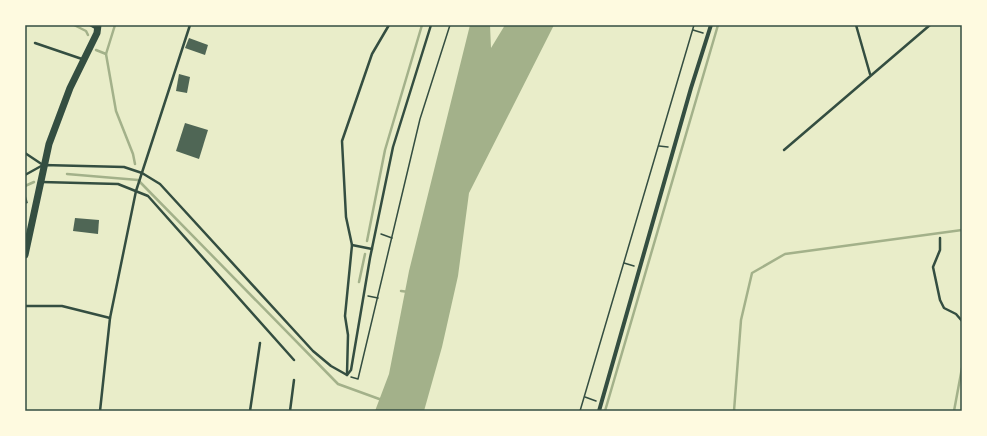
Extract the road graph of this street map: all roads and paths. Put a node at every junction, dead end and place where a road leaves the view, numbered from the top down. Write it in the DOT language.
graph roads {
  1 [pos="90,25"];
  2 [pos="190,25"];
  3 [pos="389,25"];
  4 [pos="431,25"];
  5 [pos="450,25"];
  6 [pos="694,25"];
  7 [pos="711,25"];
  8 [pos="856,25"];
  9 [pos="930,25"];
  10 [pos="98,27"];
  11 [pos="693,30"];
  12 [pos="708,35"];
  13 [pos="35,43"];
  14 [pos="84,60"];
  15 [pos="870,74"];
  16 [pos="659,146"];
  17 [pos="675,149"];
  18 [pos="784,150"];
  19 [pos="25,153"];
  20 [pos="43,166"];
  21 [pos="142,173"];
  22 [pos="25,175"];
  23 [pos="40,182"];
  24 [pos="136,191"];
  25 [pos="375,232"];
  26 [pos="392,238"];
  27 [pos="940,238"];
  28 [pos="352,245"];
  29 [pos="372,249"];
  30 [pos="25,255"];
  31 [pos="624,263"];
  32 [pos="641,269"];
  33 [pos="364,294"];
  34 [pos="378,298"];
  35 [pos="25,306"];
  36 [pos="110,318"];
  37 [pos="962,321"];
  38 [pos="260,343"];
  39 [pos="294,360"];
  40 [pos="347,375"];
  41 [pos="294,380"];
  42 [pos="585,397"];
  43 [pos="602,403"];
  44 [pos="100,411"];
  45 [pos="250,411"];
  46 [pos="290,411"];
  47 [pos="580,411"];
  48 [pos="599,411"];
  1 -- 10 [label="lane"];
  2 -- 21 [label="lane"];
  3 -- 28 [label="lane"];
  4 -- 25 [label="lane"];
  5 -- 26 [label="path"];
  6 -- 11 [label="path"];
  7 -- 12 [label="street"];
  8 -- 15 [label="lane"];
  9 -- 15 [label="lane"];
  10 -- 14 [label="main road"];
  11 -- 12 [label="path"];
  11 -- 16 [label="path"];
  12 -- 17 [label="street"];
  13 -- 14 [label="lane"];
  14 -- 20 [label="main road"];
  15 -- 18 [label="lane"];
  16 -- 17 [label="path"];
  16 -- 31 [label="path"];
  17 -- 32 [label="street"];
  19 -- 20 [label="lane"];
  20 -- 21 [label="lane"];
  20 -- 22 [label="lane"];
  20 -- 23 [label="main road"];
  21 -- 24 [label="lane"];
  21 -- 40 [label="lane"];
  23 -- 24 [label="lane"];
  23 -- 30 [label="main road"];
  24 -- 36 [label="lane"];
  24 -- 39 [label="lane"];
  25 -- 26 [label="path"];
  25 -- 29 [label="lane"];
  26 -- 34 [label="path"];
  27 -- 37 [label="lane"];
  28 -- 29 [label="lane"];
  28 -- 40 [label="lane"];
  29 -- 33 [label="lane"];
  31 -- 32 [label="path"];
  31 -- 42 [label="path"];
  32 -- 43 [label="street"];
  33 -- 34 [label="path"];
  33 -- 40 [label="lane"];
  34 -- 40 [label="path"];
  35 -- 36 [label="lane"];
  36 -- 44 [label="lane"];
  38 -- 45 [label="lane"];
  41 -- 46 [label="lane"];
  42 -- 43 [label="path"];
  42 -- 47 [label="path"];
  43 -- 48 [label="street"];
}
